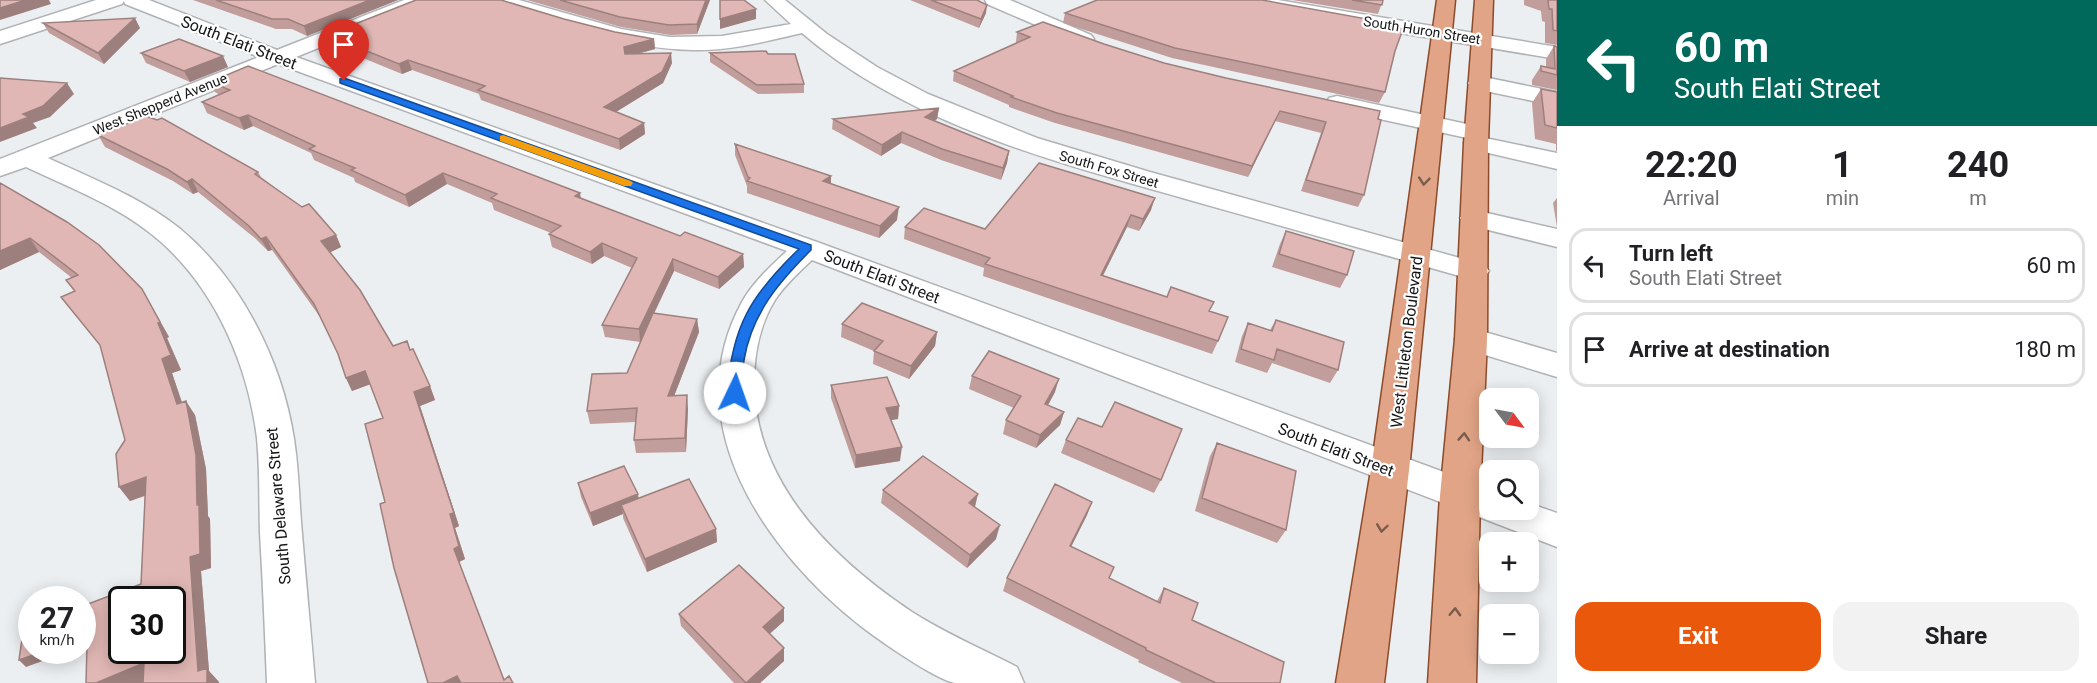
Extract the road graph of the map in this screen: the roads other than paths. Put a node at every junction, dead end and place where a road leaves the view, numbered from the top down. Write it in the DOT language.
graph roads {
  1 [pos="115,0"];
  2 [pos="132,0"];
  3 [pos="420,0"];
  4 [pos="499,0"];
  5 [pos="774,0"];
  6 [pos="994,0"];
  7 [pos="1252,0"];
  8 [pos="1446,0"];
  9 [pos="1484,0"];
  10 [pos="803,27"];
  11 [pos="1441,35"];
  12 [pos="0,38"];
  13 [pos="1482,39"];
  14 [pos="1102,45"];
  15 [pos="1557,53"];
  16 [pos="277,57"];
  17 [pos="1479,83"];
  18 [pos="1317,99"];
  19 [pos="1557,99"];
  20 [pos="1430,123"];
  21 [pos="1476,138"];
  22 [pos="1557,161"];
  23 [pos="13,163"];
  24 [pos="1474,218"];
  25 [pos="1557,238"];
  26 [pos="807,248"];
  27 [pos="1416,255"];
  28 [pos="1474,270"];
  29 [pos="1471,339"];
  30 [pos="1557,365"];
  31 [pos="1390,470"];
  32 [pos="1475,501"];
  33 [pos="1529,520"];
  34 [pos="1557,530"];
  35 [pos="291,683"];
  36 [pos="1000,683"];
  37 [pos="1360,683"];
  38 [pos="1452,683"];
  1 -- 12 [label="street"];
  2 -- 16 [label="street, South Elati Street"];
  3 -- 16 [label="street, West Shepperd Avenue"];
  4 -- 10 [label="street"];
  5 -- 10 [label="street, South Fox Street"];
  6 -- 14 [label="street"];
  7 -- 11 [label="street, South Huron Street"];
  8 -- 11 [label="main road, West Littleton Boulevard"];
  9 -- 13 [label="main road"];
  10 -- 27 [label="street, South Fox Street"];
  11 -- 13 [label="street, South Huron Street"];
  11 -- 20 [label="main road, West Littleton Boulevard"];
  13 -- 15 [label="street, South Huron Street"];
  13 -- 17 [label="main road"];
  16 -- 23 [label="street, West Shepperd Avenue"];
  16 -- 26 [label="street, South Elati Street"];
  17 -- 19 [label="street"];
  17 -- 21 [label="main road"];
  18 -- 20 [label="street"];
  20 -- 21 [label="street"];
  20 -- 27 [label="main road, West Littleton Boulevard, one-way"];
  21 -- 22 [label="street"];
  21 -- 24 [label="main road"];
  23 -- 35 [label="street, South Delaware Street"];
  24 -- 25 [label="street"];
  24 -- 28 [label="main road"];
  26 -- 31 [label="street, South Elati Street"];
  26 -- 36 [label="street"];
  27 -- 28 [label="street, South Fox Street"];
  27 -- 31 [label="main road, West Littleton Boulevard"];
  28 -- 29 [label="main road"];
  29 -- 30 [label="street"];
  32 -- 29 [label="main road, one-way"];
  31 -- 32 [label="street, South Elati Street"];
  31 -- 37 [label="main road, West Littleton Boulevard, one-way"];
  38 -- 32 [label="main road, one-way"];
  33 -- 34 [label="street"];
}
